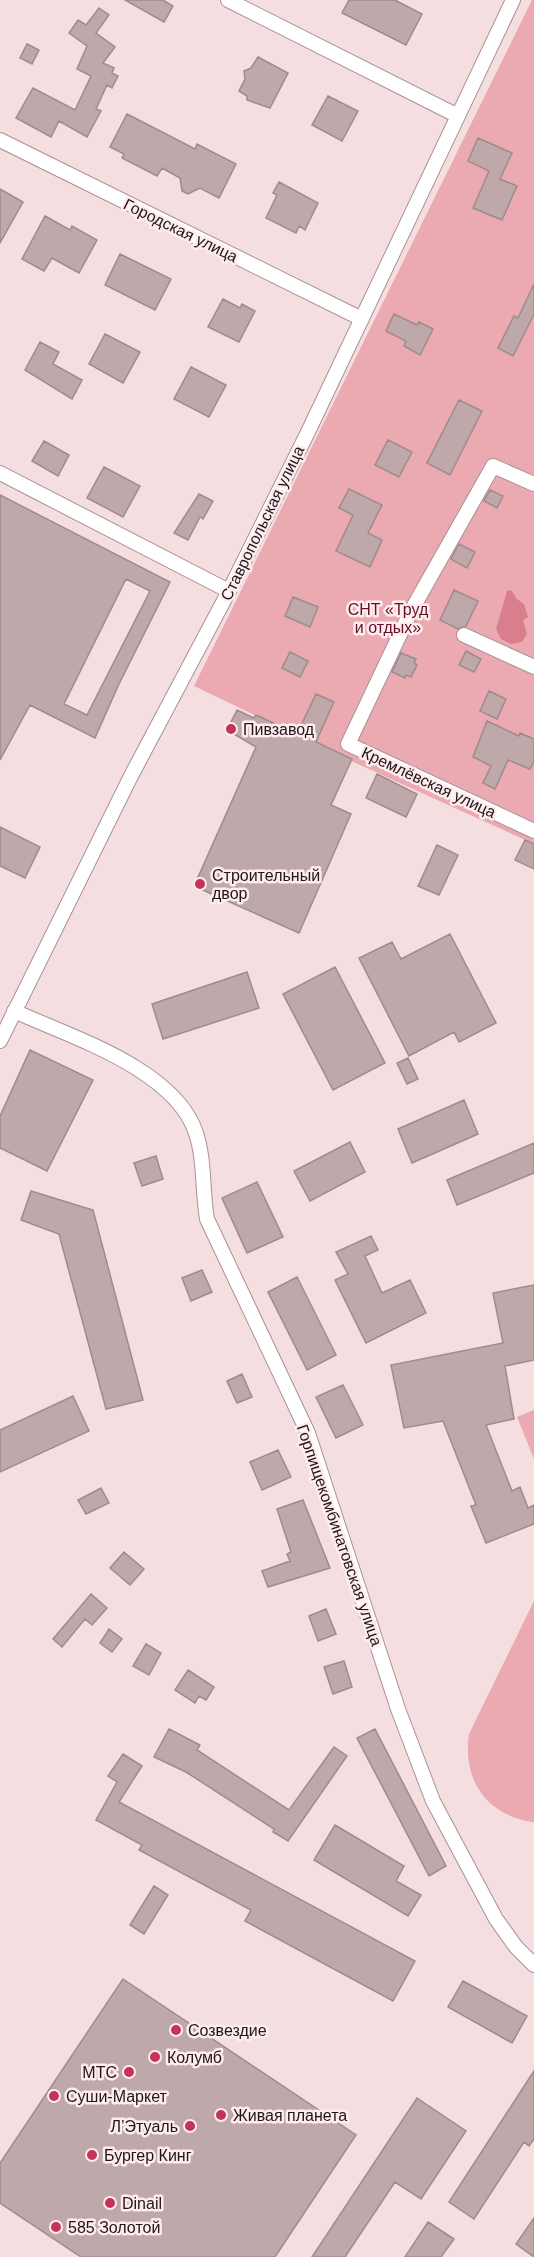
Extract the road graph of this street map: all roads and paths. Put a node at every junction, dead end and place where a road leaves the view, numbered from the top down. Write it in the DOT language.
graph roads {
  1 [pos="228,0"];
  2 [pos="513,0"];
  3 [pos="458,116"];
  4 [pos="0,140"];
  5 [pos="362,319"];
  6 [pos="0,473"];
  7 [pos="534,484"];
  8 [pos="229,591"];
  9 [pos="464,635"];
  10 [pos="534,667"];
  11 [pos="534,831"];
  12 [pos="14,1011"];
  13 [pos="0,1041"];
  14 [pos="534,1965"];
  1 -- 3 [label="street"];
  2 -- 3 [label="street, Ставропольская улица"];
  3 -- 5 [label="street, Ставропольская улица"];
  4 -- 5 [label="street, Городская улица"];
  5 -- 8 [label="street, Ставропольская улица"];
  6 -- 8 [label="street"];
  7 -- 11 [label="street, Кремлёвская улица"];
  8 -- 12 [label="street, Ставропольская улица"];
  9 -- 10 [label="street"];
  12 -- 13 [label="street, Ставропольская улица"];
  12 -- 14 [label="street, Горпищекомбинатовская улица"];
}
